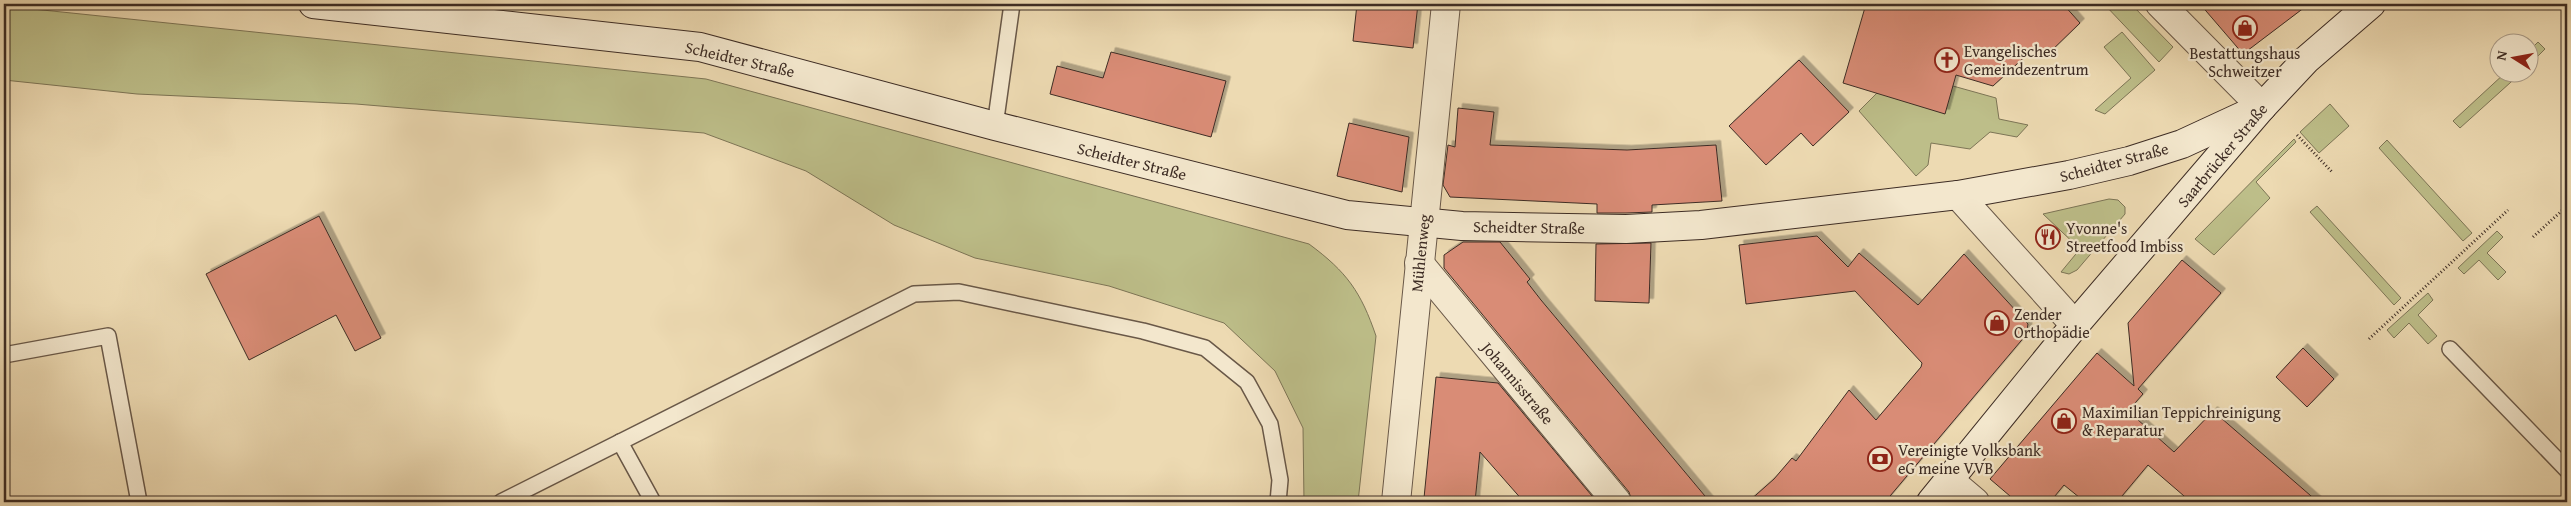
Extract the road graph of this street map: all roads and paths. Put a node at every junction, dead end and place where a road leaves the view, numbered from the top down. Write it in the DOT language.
graph roads {
  1 [pos="313,4"];
  2 [pos="1012,4"];
  3 [pos="1446,4"];
  4 [pos="2160,4"];
  5 [pos="2371,4"];
  6 [pos="2262,107"];
  7 [pos="995,126"];
  8 [pos="2297,135"];
  9 [pos="2333,173"];
  10 [pos="1958,195"];
  11 [pos="2567,206"];
  12 [pos="2508,210"];
  13 [pos="1423,224"];
  14 [pos="2533,237"];
  15 [pos="1419,264"];
  16 [pos="2075,325"];
  17 [pos="2369,339"];
  18 [pos="2450,349"];
  19 [pos="4,355"];
  20 [pos="620,442"];
  21 [pos="2567,470"];
  22 [pos="1949,480"];
  23 [pos="139,502"];
  24 [pos="500,502"];
  25 [pos="653,502"];
  26 [pos="1278,502"];
  27 [pos="1396,502"];
  28 [pos="1617,502"];
  29 [pos="1931,502"];
  30 [pos="1975,502"];
  1 -- 7 [label="main road, Scheidter Straße"];
  2 -- 7 [label="lane"];
  3 -- 13 [label="main road, Mühlenweg"];
  4 -- 6 [label="main road"];
  5 -- 6 [label="main road, Saarbrücker Straße"];
  6 -- 10 [label="main road, Scheidter Straße"];
  6 -- 16 [label="main road, Saarbrücker Straße"];
  7 -- 13 [label="main road, Scheidter Straße"];
  8 -- 9 [label="path"];
  10 -- 13 [label="main road, Scheidter Straße"];
  10 -- 16 [label="main road"];
  11 -- 14 [label="path"];
  12 -- 17 [label="path"];
  13 -- 15 [label="main road, Mühlenweg"];
  15 -- 27 [label="main road, Mühlenweg"];
  15 -- 28 [label="main road, Johannisstraße"];
  16 -- 22 [label="main road, Saarbrücker Straße"];
  18 -- 21 [label="lane"];
  19 -- 23 [label="lane"];
  20 -- 24 [label="lane"];
  20 -- 25 [label="lane"];
  20 -- 26 [label="lane"];
  22 -- 29 [label="main road, Saarbrücker Straße"];
  22 -- 30 [label="main road"];
}
